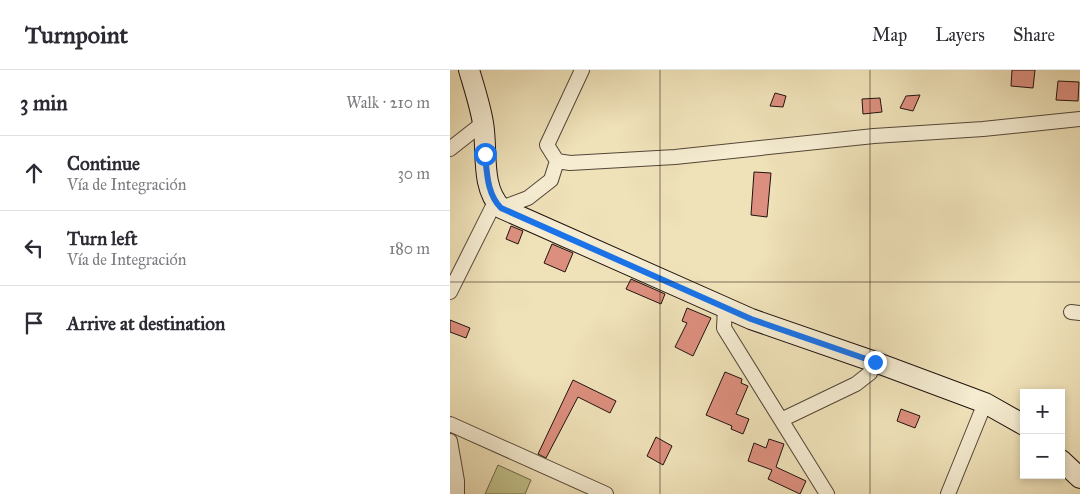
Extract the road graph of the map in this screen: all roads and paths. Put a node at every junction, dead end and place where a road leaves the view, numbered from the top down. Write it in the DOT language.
graph roads {
  1 [pos="469,70"];
  2 [pos="582,70"];
  3 [pos="1080,119"];
  4 [pos="483,123"];
  5 [pos="450,149"];
  6 [pos="557,160"];
  7 [pos="498,205"];
  8 [pos="450,292"];
  9 [pos="725,308"];
  10 [pos="875,362"];
  11 [pos="985,403"];
  12 [pos="781,420"];
  13 [pos="1020,423"];
  14 [pos="450,424"];
  15 [pos="450,441"];
  16 [pos="1065,464"];
  17 [pos="1080,478"];
  18 [pos="457,494"];
  19 [pos="606,494"];
  20 [pos="827,494"];
  21 [pos="948,494"];
  1 -- 4 [label="main road"];
  2 -- 6 [label="street"];
  3 -- 6 [label="street"];
  4 -- 5 [label="street"];
  4 -- 7 [label="main road"];
  6 -- 7 [label="street"];
  7 -- 8 [label="street"];
  7 -- 9 [label="main road"];
  9 -- 10 [label="main road"];
  9 -- 12 [label="street"];
  10 -- 11 [label="main road"];
  10 -- 12 [label="street"];
  11 -- 13 [label="main road"];
  11 -- 21 [label="street"];
  12 -- 20 [label="street"];
  14 -- 19 [label="street"];
  15 -- 18 [label="street"];
  16 -- 17 [label="main road"];
}
